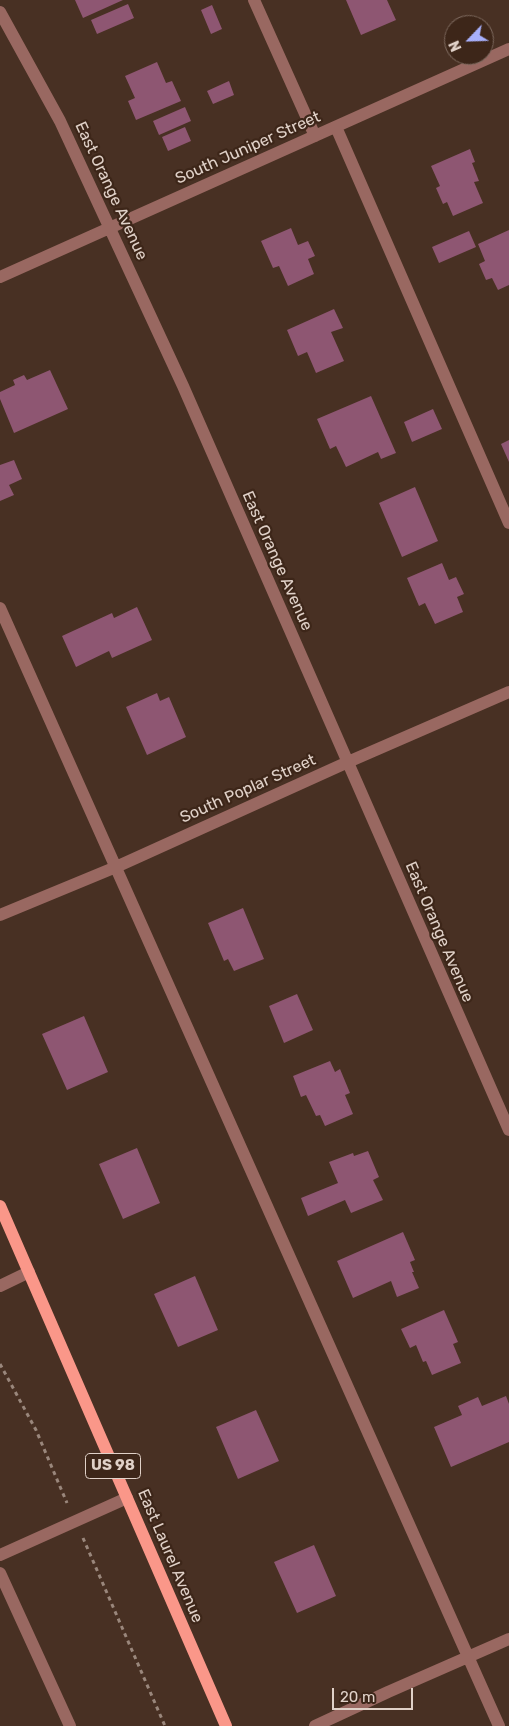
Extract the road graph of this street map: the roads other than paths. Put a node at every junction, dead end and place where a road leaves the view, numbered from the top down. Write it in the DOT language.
graph roads {
  1 [pos="254,0"];
  2 [pos="0,12"];
  3 [pos="509,49"];
  4 [pos="336,127"];
  5 [pos="315,136"];
  6 [pos="110,228"];
  7 [pos="0,277"];
  8 [pos="509,523"];
  9 [pos="0,608"];
  10 [pos="509,692"];
  11 [pos="348,762"];
  12 [pos="116,867"];
  13 [pos="0,915"];
  14 [pos="509,1130"];
  15 [pos="0,1206"];
  16 [pos="29,1272"];
  17 [pos="0,1286"];
  18 [pos="127,1498"];
  19 [pos="0,1555"];
  20 [pos="0,1573"];
  21 [pos="509,1639"];
  22 [pos="468,1657"];
  23 [pos="70,1726"];
  24 [pos="226,1726"];
  25 [pos="315,1726"];
  26 [pos="499,1726"];
  1 -- 5 [label="street"];
  2 -- 6 [label="street, East Orange Avenue"];
  3 -- 4 [label="street, South Juniper Street"];
  4 -- 5 [label="street, South Juniper Street"];
  4 -- 8 [label="street"];
  5 -- 6 [label="street, South Juniper Street"];
  6 -- 7 [label="street, South Juniper Street"];
  6 -- 11 [label="street, East Orange Avenue"];
  9 -- 12 [label="street"];
  10 -- 11 [label="street, South Poplar Street"];
  11 -- 12 [label="street, South Poplar Street"];
  11 -- 14 [label="street, East Orange Avenue"];
  12 -- 13 [label="street, South Poplar Street"];
  12 -- 22 [label="street"];
  15 -- 16 [label="main road, East Laurel Avenue / US 98"];
  16 -- 17 [label="street"];
  16 -- 18 [label="main road, East Laurel Avenue / US 98"];
  18 -- 19 [label="street"];
  18 -- 24 [label="main road, East Laurel Avenue / US 98"];
  20 -- 23 [label="street"];
  21 -- 22 [label="street"];
  22 -- 25 [label="street"];
  22 -- 26 [label="street"];
}
